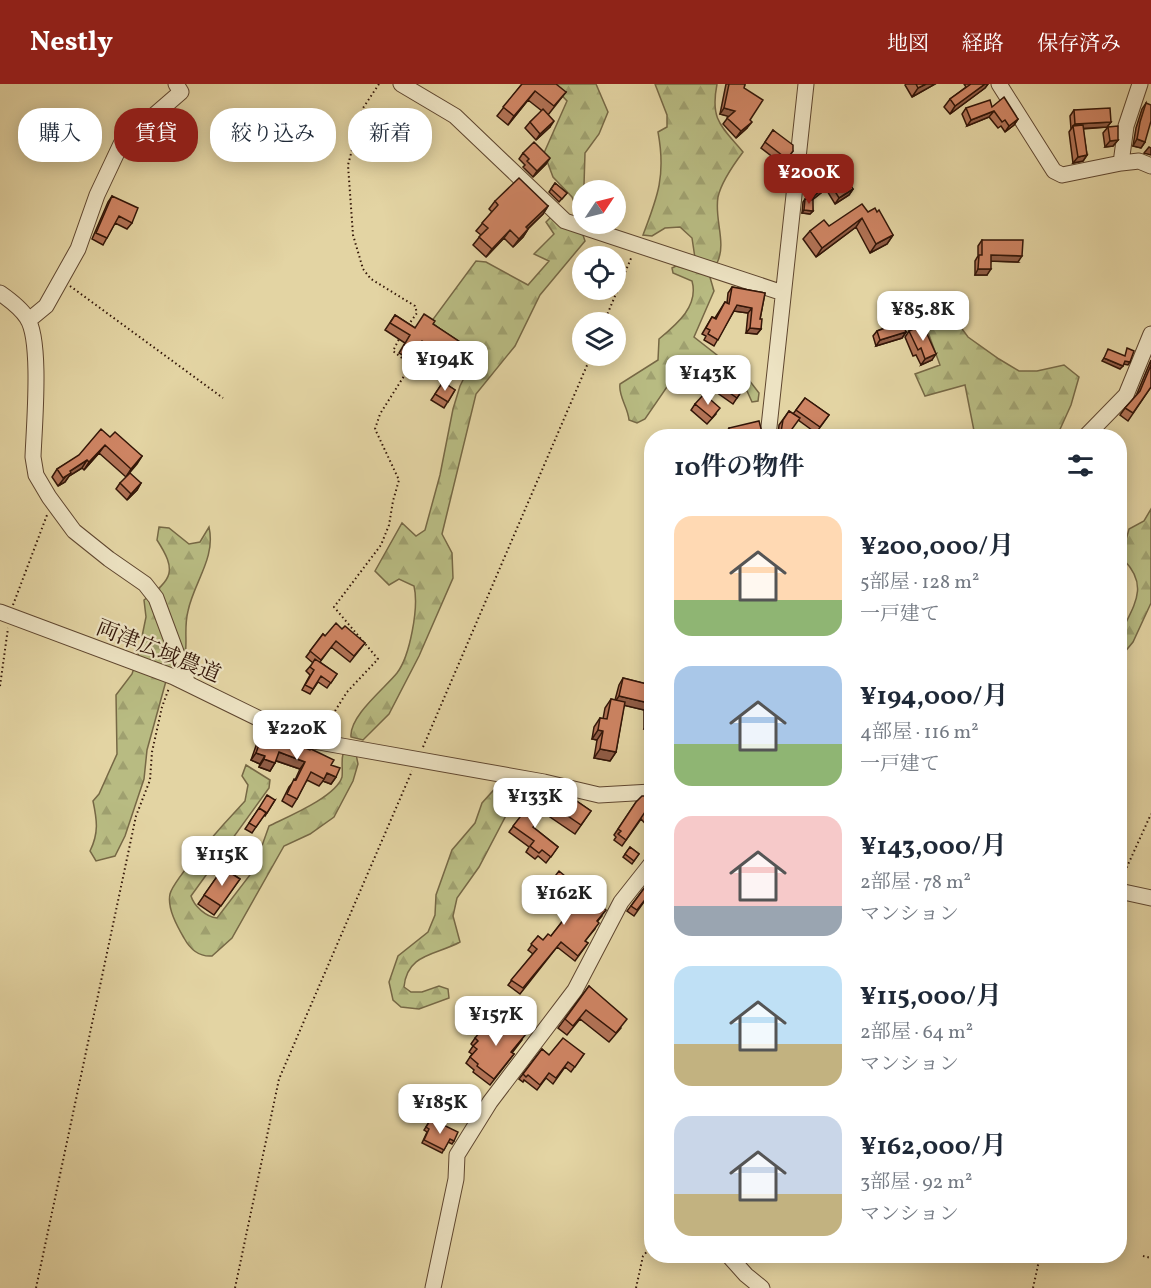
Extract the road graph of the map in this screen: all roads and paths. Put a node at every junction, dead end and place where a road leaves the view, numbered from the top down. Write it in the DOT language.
graph roads {
  1 [pos="176,84"];
  2 [pos="379,84"];
  3 [pos="401,84"];
  4 [pos="806,84"];
  5 [pos="999,84"];
  6 [pos="1140,84"];
  7 [pos="1121,163"];
  8 [pos="1151,166"];
  9 [pos="636,245"];
  10 [pos="59,283"];
  11 [pos="0,293"];
  12 [pos="783,293"];
  13 [pos="608,312"];
  14 [pos="29,320"];
  15 [pos="406,327"];
  16 [pos="401,334"];
  17 [pos="1151,334"];
  18 [pos="587,366"];
  19 [pos="223,398"];
  20 [pos="769,429"];
  21 [pos="1093,429"];
  22 [pos="49,497"];
  23 [pos="4,614"];
  24 [pos="181,680"];
  25 [pos="0,686"];
  26 [pos="316,741"];
  27 [pos="418,759"];
  28 [pos="644,792"];
  29 [pos="1151,814"];
  30 [pos="1127,867"];
  31 [pos="644,873"];
  32 [pos="1127,893"];
  33 [pos="1151,898"];
  34 [pos="644,1255"];
  35 [pos="1143,1256"];
  36 [pos="1151,1258"];
  37 [pos="735,1263"];
  38 [pos="1038,1263"];
  39 [pos="36,1288"];
  40 [pos="235,1288"];
  41 [pos="433,1288"];
  42 [pos="636,1288"];
  43 [pos="762,1288"];
  44 [pos="1033,1288"];
  1 -- 10 [label="street"];
  2 -- 15 [label="path"];
  3 -- 9 [label="street"];
  4 -- 12 [label="street"];
  5 -- 7 [label="street"];
  6 -- 7 [label="street"];
  7 -- 8 [label="street"];
  9 -- 12 [label="street"];
  9 -- 13 [label="path"];
  10 -- 14 [label="street"];
  10 -- 19 [label="path"];
  11 -- 14 [label="street"];
  12 -- 20 [label="street"];
  14 -- 22 [label="street"];
  16 -- 26 [label="path"];
  17 -- 21 [label="street"];
  18 -- 27 [label="path"];
  22 -- 23 [label="path"];
  22 -- 24 [label="street"];
  23 -- 24 [label="street, 両津広域農道"];
  23 -- 25 [label="path"];
  24 -- 26 [label="street, 両津広域農道"];
  24 -- 39 [label="path"];
  26 -- 27 [label="street, 両津広域農道"];
  27 -- 28 [label="street, 両津広域農道"];
  27 -- 40 [label="path"];
  29 -- 30 [label="path"];
  31 -- 41 [label="street"];
  32 -- 33 [label="street"];
  34 -- 42 [label="path"];
  35 -- 36 [label="path"];
  37 -- 43 [label="street"];
  38 -- 44 [label="path"];
}
